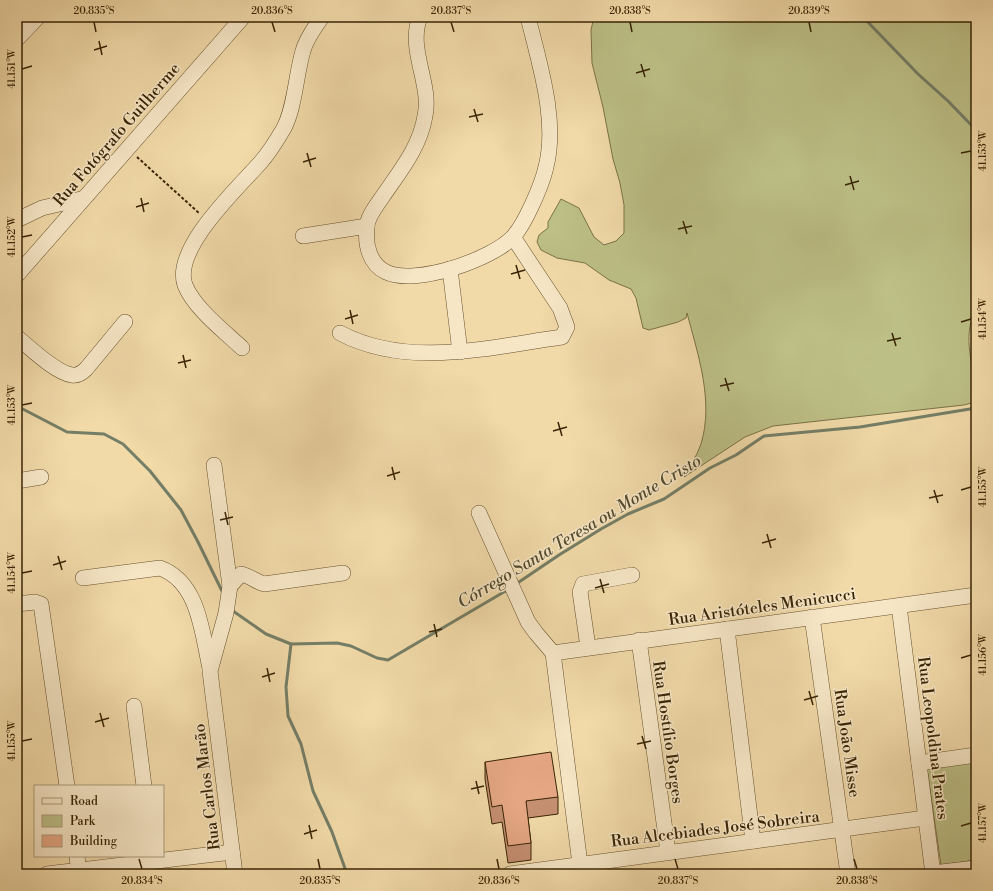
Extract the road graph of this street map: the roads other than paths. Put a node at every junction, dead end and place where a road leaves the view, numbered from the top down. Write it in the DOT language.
graph roads {
  1 [pos="242,17"];
  2 [pos="322,17"];
  3 [pos="420,17"];
  4 [pos="528,17"];
  5 [pos="27,23"];
  6 [pos="17,39"];
  7 [pos="81,199"];
  8 [pos="17,220"];
  9 [pos="367,226"];
  10 [pos="303,236"];
  11 [pos="514,237"];
  12 [pos="450,269"];
  13 [pos="17,275"];
  14 [pos="125,322"];
  15 [pos="340,333"];
  16 [pos="17,337"];
  17 [pos="242,348"];
  18 [pos="460,352"];
  19 [pos="214,465"];
  20 [pos="41,477"];
  21 [pos="17,482"];
  22 [pos="479,513"];
  23 [pos="342,573"];
  24 [pos="632,575"];
  25 [pos="83,578"];
  26 [pos="230,586"];
  27 [pos="976,596"];
  28 [pos="17,604"];
  29 [pos="899,606"];
  30 [pos="812,617"];
  31 [pos="727,629"];
  32 [pos="639,640"];
  33 [pos="588,647"];
  34 [pos="553,653"];
  35 [pos="210,671"];
  36 [pos="134,706"];
  37 [pos="976,755"];
  38 [pos="919,763"];
  39 [pos="67,785"];
  40 [pos="144,785"];
  41 [pos="926,818"];
  42 [pos="842,830"];
  43 [pos="754,841"];
  44 [pos="232,852"];
  45 [pos="668,852"];
  46 [pos="155,864"];
  47 [pos="580,864"];
  48 [pos="78,867"];
  49 [pos="976,868"];
  50 [pos="47,874"];
  51 [pos="235,874"];
  52 [pos="510,874"];
  53 [pos="848,874"];
  54 [pos="933,874"];
  1 -- 7 [label="street, Rua Fotógrafo Guilherme"];
  2 -- 17 [label="street"];
  3 -- 9 [label="street"];
  4 -- 11 [label="street"];
  5 -- 6 [label="street"];
  7 -- 8 [label="street"];
  7 -- 13 [label="street, Rua Fotógrafo Guilherme"];
  9 -- 10 [label="street"];
  9 -- 12 [label="street"];
  11 -- 12 [label="street"];
  11 -- 18 [label="street"];
  12 -- 18 [label="street"];
  14 -- 16 [label="street"];
  15 -- 18 [label="street"];
  19 -- 26 [label="street"];
  20 -- 21 [label="street"];
  22 -- 34 [label="street"];
  23 -- 26 [label="street"];
  24 -- 33 [label="street"];
  25 -- 35 [label="street, Rua Carlos Marão"];
  26 -- 35 [label="street"];
  27 -- 29 [label="street, Rua Aristóteles Menicucci"];
  28 -- 39 [label="street"];
  29 -- 30 [label="street, Rua Aristóteles Menicucci"];
  29 -- 38 [label="street, Rua Leopoldina Prates"];
  30 -- 31 [label="street, Rua Aristóteles Menicucci"];
  30 -- 42 [label="street, Rua João Misse"];
  31 -- 32 [label="street, Rua Aristóteles Menicucci"];
  31 -- 43 [label="street"];
  32 -- 33 [label="street, Rua Aristóteles Menicucci"];
  32 -- 45 [label="street, Rua Hostílio Borges"];
  33 -- 34 [label="street, Rua Aristóteles Menicucci"];
  34 -- 47 [label="street"];
  35 -- 44 [label="street, Rua Carlos Marão"];
  36 -- 40 [label="street"];
  37 -- 38 [label="street"];
  38 -- 41 [label="street, Rua Leopoldina Prates"];
  41 -- 42 [label="street, Rua Alcebiades José Sobreira"];
  41 -- 54 [label="street, Rua Leopoldina Prates"];
  42 -- 43 [label="street, Rua Alcebiades José Sobreira"];
  42 -- 53 [label="street, Rua João Misse"];
  43 -- 45 [label="street, Rua Alcebiades José Sobreira"];
  44 -- 46 [label="street"];
  44 -- 51 [label="street, Rua Carlos Marão"];
  45 -- 47 [label="street, Rua Alcebiades José Sobreira"];
  46 -- 48 [label="street"];
  47 -- 52 [label="street, Rua Alcebiades José Sobreira"];
  48 -- 50 [label="street"];
  49 -- 54 [label="street"];
}
